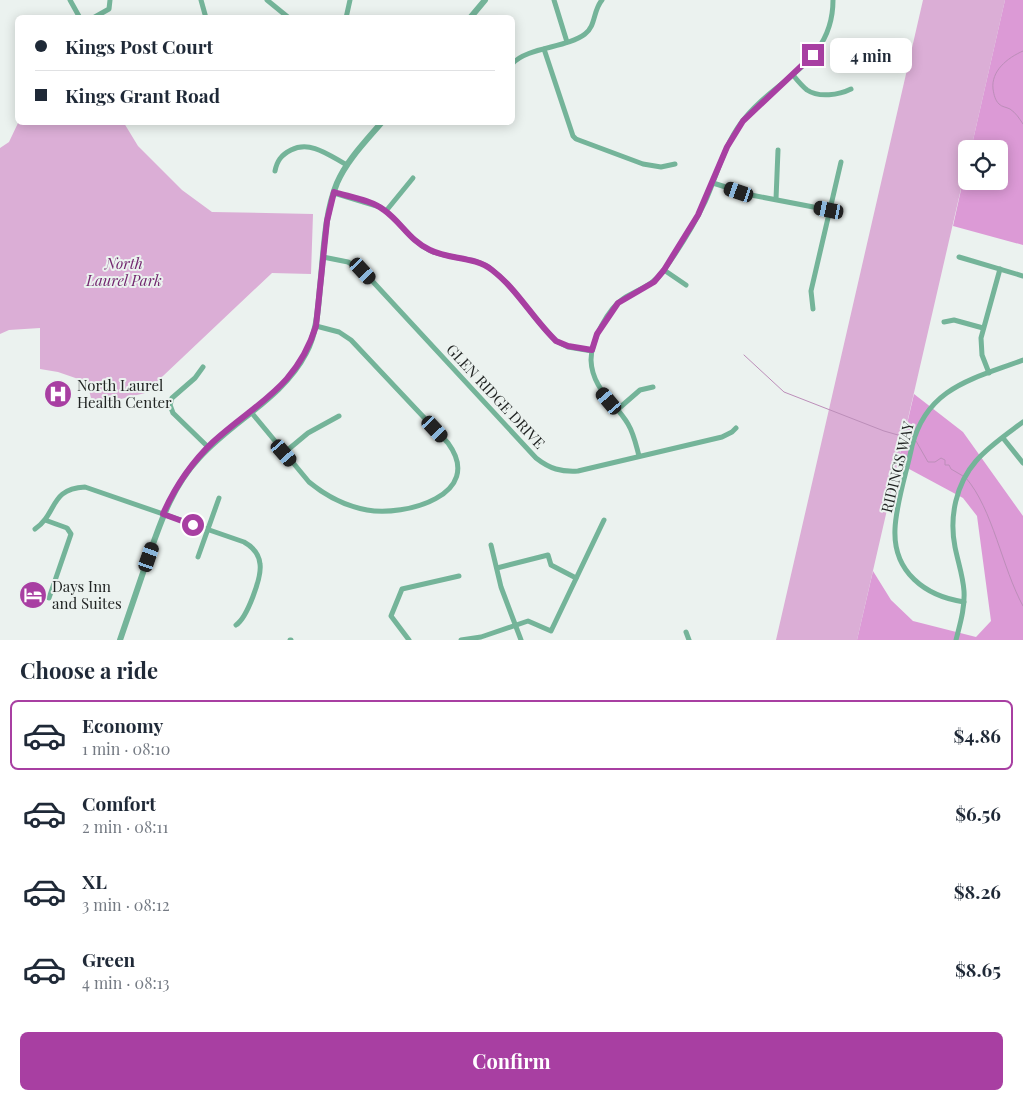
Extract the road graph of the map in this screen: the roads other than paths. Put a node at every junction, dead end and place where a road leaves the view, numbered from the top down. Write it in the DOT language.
graph roads {
  1 [pos="70,0"];
  2 [pos="110,0"];
  3 [pos="201,0"];
  4 [pos="268,0"];
  5 [pos="350,0"];
  6 [pos="485,0"];
  7 [pos="554,0"];
  8 [pos="602,0"];
  9 [pos="833,0"];
  10 [pos="78,15"];
  11 [pos="98,15"];
  12 [pos="205,15"];
  13 [pos="286,15"];
  14 [pos="347,15"];
  15 [pos="472,15"];
  16 [pos="568,42"];
  17 [pos="544,49"];
  18 [pos="515,61"];
  19 [pos="793,75"];
  20 [pos="851,89"];
  21 [pos="380,125"];
  22 [pos="778,150"];
  23 [pos="841,162"];
  24 [pos="675,164"];
  25 [pos="347,165"];
  26 [pos="275,171"];
  27 [pos="413,178"];
  28 [pos="713,183"];
  29 [pos="334,192"];
  30 [pos="776,199"];
  31 [pos="829,210"];
  32 [pos="386,211"];
  33 [pos="323,257"];
  34 [pos="959,257"];
  35 [pos="1000,269"];
  36 [pos="664,270"];
  37 [pos="1023,276"];
  38 [pos="686,284"];
  39 [pos="813,309"];
  40 [pos="944,322"];
  41 [pos="316,326"];
  42 [pos="983,328"];
  43 [pos="592,350"];
  44 [pos="1023,360"];
  45 [pos="203,367"];
  46 [pos="989,373"];
  47 [pos="653,388"];
  48 [pos="617,410"];
  49 [pos="251,412"];
  50 [pos="339,416"];
  51 [pos="1023,422"];
  52 [pos="736,428"];
  53 [pos="1003,438"];
  54 [pos="208,447"];
  55 [pos="284,453"];
  56 [pos="639,456"];
  57 [pos="1023,463"];
  58 [pos="219,498"];
  59 [pos="163,514"];
  60 [pos="45,520"];
  61 [pos="604,520"];
  62 [pos="35,529"];
  63 [pos="208,530"];
  64 [pos="491,545"];
  65 [pos="198,557"];
  66 [pos="496,568"];
  67 [pos="459,576"];
  68 [pos="576,578"];
  69 [pos="49,598"];
  70 [pos="964,602"];
  71 [pos="236,625"];
  72 [pos="516,625"];
  73 [pos="686,632"];
  74 [pos="120,640"];
  75 [pos="409,640"];
  76 [pos="461,640"];
  77 [pos="521,640"];
  78 [pos="689,640"];
  79 [pos="956,640"];
  1 -- 10 [label="street"];
  2 -- 11 [label="street"];
  3 -- 12 [label="street"];
  4 -- 13 [label="street"];
  5 -- 14 [label="street"];
  6 -- 15 [label="street"];
  7 -- 16 [label="street"];
  8 -- 16 [label="street"];
  9 -- 19 [label="street"];
  16 -- 17 [label="street"];
  17 -- 18 [label="street"];
  17 -- 24 [label="street"];
  19 -- 20 [label="street"];
  19 -- 28 [label="street"];
  21 -- 25 [label="street"];
  22 -- 30 [label="street"];
  23 -- 31 [label="street"];
  25 -- 26 [label="street"];
  25 -- 29 [label="street"];
  27 -- 32 [label="street"];
  28 -- 30 [label="street"];
  28 -- 36 [label="street"];
  29 -- 32 [label="street"];
  29 -- 33 [label="street"];
  30 -- 31 [label="street"];
  31 -- 39 [label="street"];
  32 -- 43 [label="street"];
  33 -- 41 [label="street"];
  33 -- 56 [label="street, GLEN RIDGE DRIVE"];
  34 -- 35 [label="street"];
  35 -- 37 [label="street"];
  35 -- 42 [label="street"];
  36 -- 38 [label="street"];
  36 -- 43 [label="street"];
  40 -- 42 [label="street"];
  41 -- 49 [label="street"];
  41 -- 55 [label="street"];
  42 -- 46 [label="street"];
  43 -- 48 [label="street"];
  44 -- 46 [label="street, RIDINGS WAY"];
  45 -- 54 [label="street"];
  46 -- 70 [label="street, RIDINGS WAY"];
  47 -- 48 [label="street"];
  48 -- 56 [label="street"];
  49 -- 54 [label="street"];
  49 -- 55 [label="street"];
  50 -- 55 [label="street"];
  51 -- 53 [label="street"];
  52 -- 56 [label="street, GLEN RIDGE DRIVE"];
  53 -- 57 [label="street"];
  53 -- 70 [label="street"];
  54 -- 59 [label="street"];
  58 -- 63 [label="street"];
  59 -- 60 [label="street"];
  59 -- 63 [label="street"];
  59 -- 74 [label="street"];
  60 -- 62 [label="street"];
  60 -- 69 [label="street"];
  61 -- 68 [label="street"];
  63 -- 65 [label="street"];
  63 -- 71 [label="street"];
  64 -- 66 [label="street"];
  66 -- 68 [label="street"];
  66 -- 72 [label="street"];
  67 -- 75 [label="street"];
  68 -- 72 [label="street"];
  70 -- 79 [label="street"];
  72 -- 76 [label="street"];
  72 -- 77 [label="street"];
  73 -- 78 [label="street"];
}
